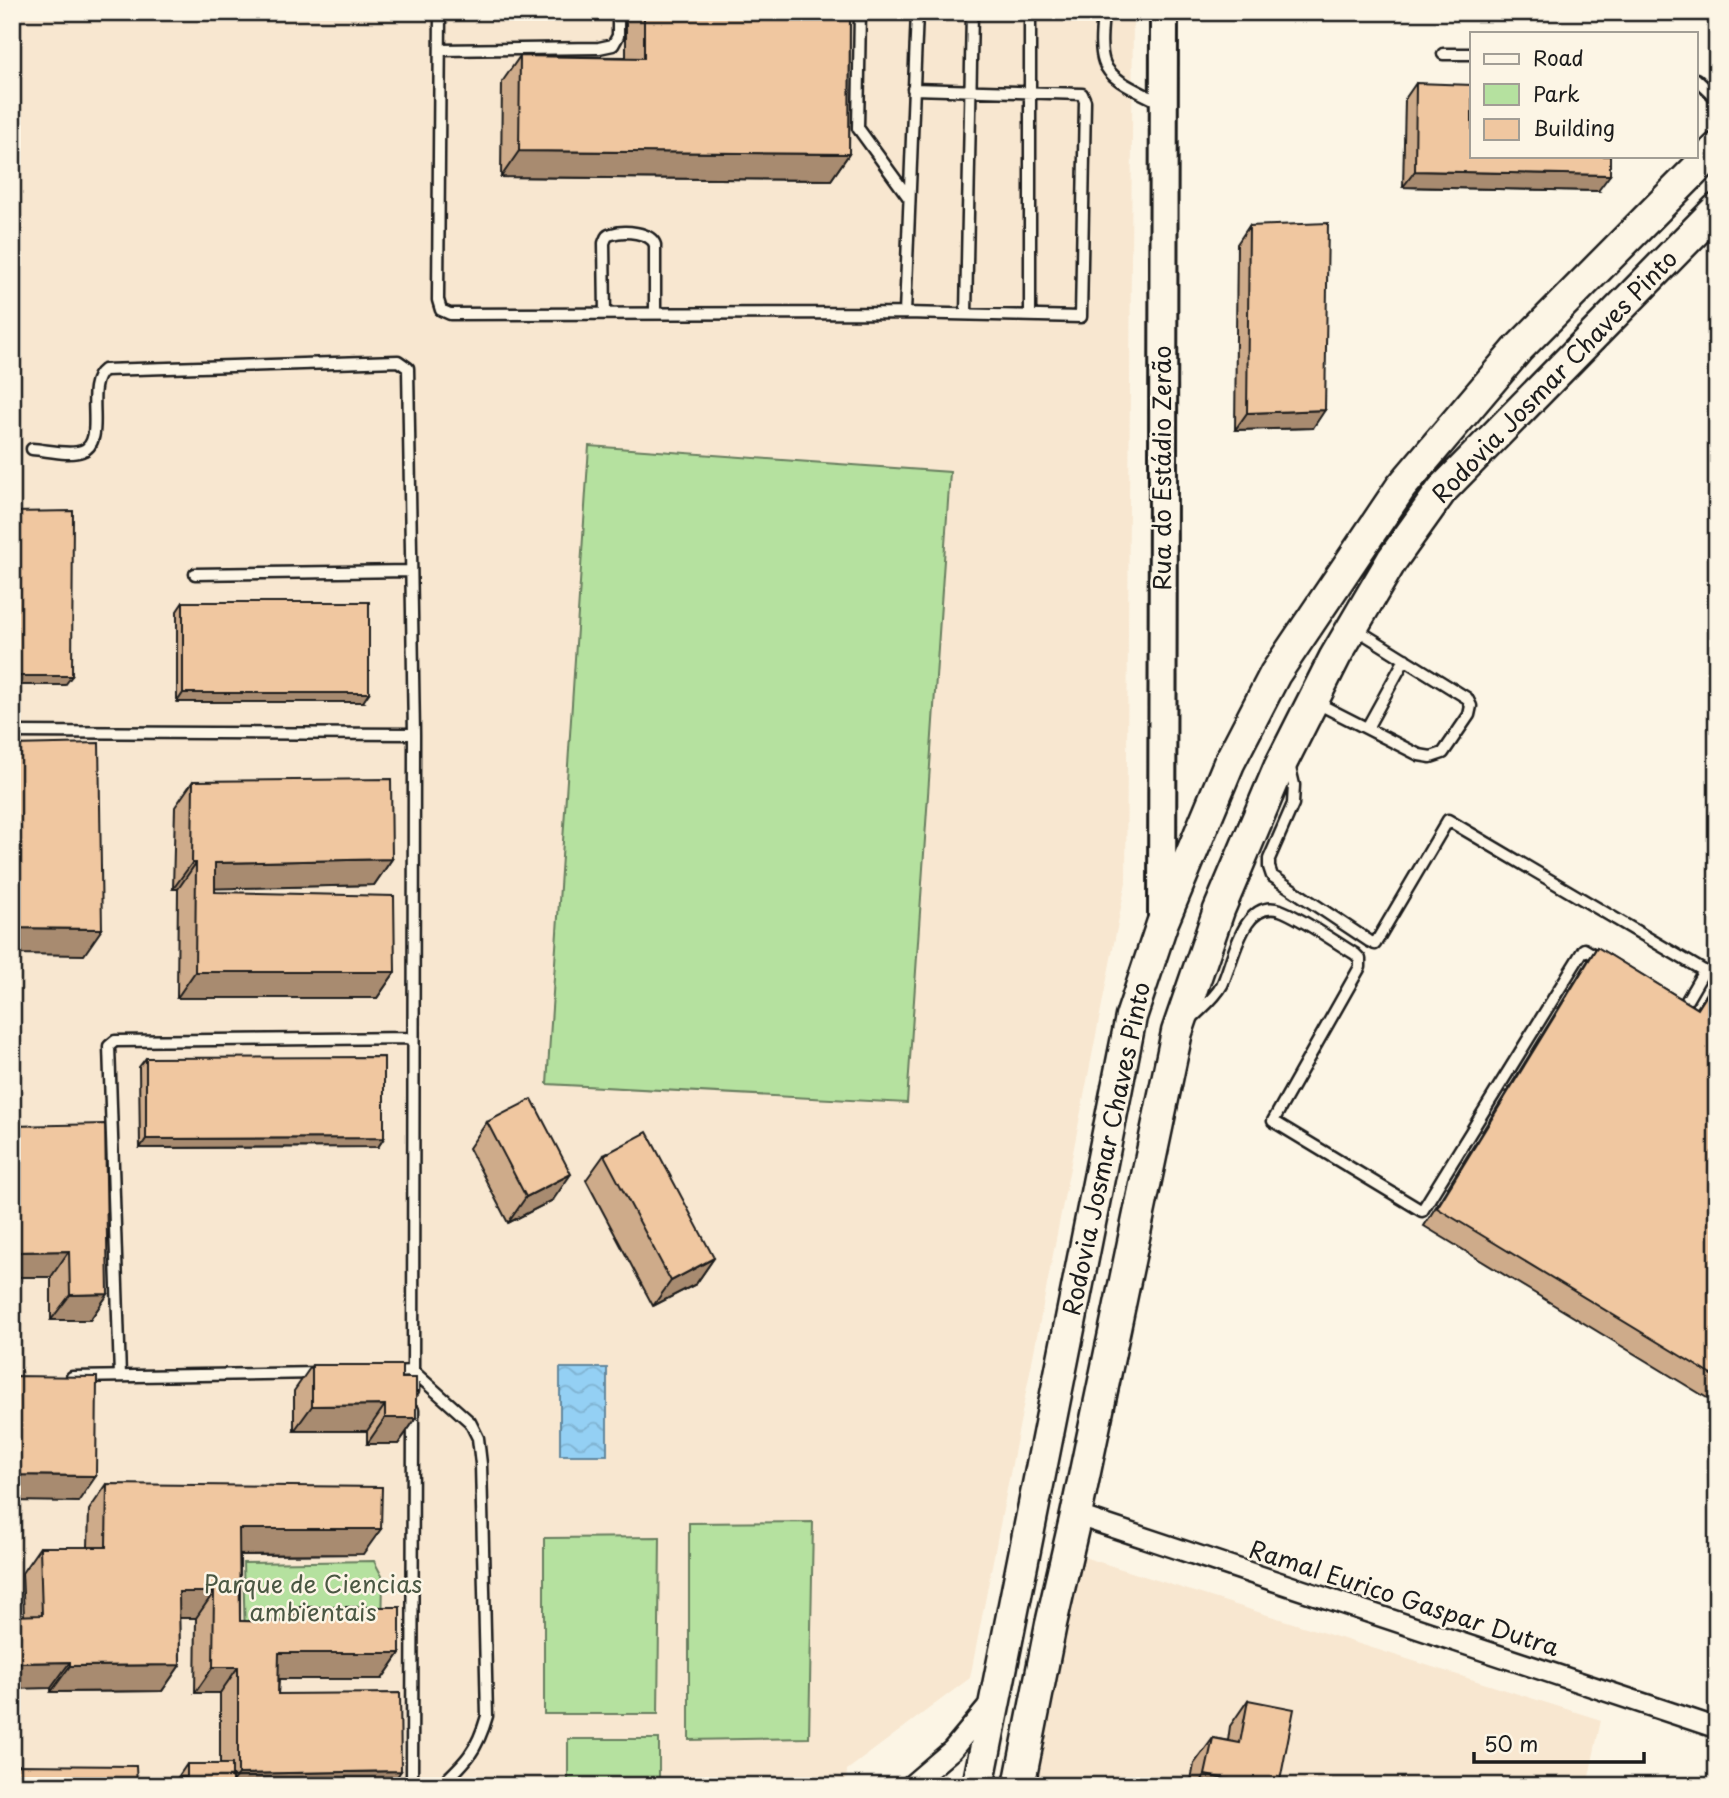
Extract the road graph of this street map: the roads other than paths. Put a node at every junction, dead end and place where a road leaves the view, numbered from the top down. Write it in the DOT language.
graph roads {
  1 [pos="440,12"];
  2 [pos="618,12"];
  3 [pos="860,12"];
  4 [pos="917,12"];
  5 [pos="972,12"];
  6 [pos="1030,12"];
  7 [pos="1102,12"];
  8 [pos="1164,12"];
  9 [pos="440,50"];
  10 [pos="1443,54"];
  11 [pos="1470,54"];
  12 [pos="1698,81"];
  13 [pos="914,89"];
  14 [pos="971,90"];
  15 [pos="1030,91"];
  16 [pos="1717,99"];
  17 [pos="1164,105"];
  18 [pos="1717,148"];
  19 [pos="909,198"];
  20 [pos="1717,209"];
  21 [pos="905,313"];
  22 [pos="605,314"];
  23 [pos="656,314"];
  24 [pos="966,314"];
  25 [pos="1030,316"];
  26 [pos="32,449"];
  27 [pos="411,571"];
  28 [pos="195,574"];
  29 [pos="1353,627"];
  30 [pos="1405,659"];
  31 [pos="1313,701"];
  32 [pos="1367,728"];
  33 [pos="12,732"];
  34 [pos="414,734"];
  35 [pos="1287,753"];
  36 [pos="1162,924"];
  37 [pos="1606,962"];
  38 [pos="1672,1001"];
  39 [pos="1177,1032"];
  40 [pos="413,1038"];
  41 [pos="413,1371"];
  42 [pos="385,1372"];
  43 [pos="329,1373"];
  44 [pos="120,1376"];
  45 [pos="66,1377"];
  46 [pos="1076,1516"];
  47 [pos="995,1699"];
  48 [pos="1717,1728"];
  49 [pos="412,1786"];
  50 [pos="440,1786"];
  51 [pos="910,1786"];
  52 [pos="978,1786"];
  53 [pos="1019,1786"];
  1 -- 9 [label="lane"];
  2 -- 9 [label="lane"];
  3 -- 19 [label="lane"];
  4 -- 13 [label="lane"];
  5 -- 14 [label="lane"];
  6 -- 15 [label="lane"];
  7 -- 17 [label="lane"];
  8 -- 17 [label="street, Rua do Estádio Zerão"];
  9 -- 22 [label="lane"];
  10 -- 11 [label="lane"];
  12 -- 16 [label="lane"];
  13 -- 14 [label="lane"];
  13 -- 19 [label="lane"];
  14 -- 15 [label="lane"];
  14 -- 24 [label="lane"];
  15 -- 25 [label="lane"];
  15 -- 25 [label="lane"];
  17 -- 36 [label="street, Rua do Estádio Zerão"];
  18 -- 36 [label="main road, Rodovia Josmar Chaves Pinto"];
  19 -- 21 [label="lane"];
  20 -- 29 [label="main road, Rodovia Josmar Chaves Pinto"];
  21 -- 23 [label="lane"];
  21 -- 24 [label="lane"];
  22 -- 23 [label="lane"];
  22 -- 23 [label="lane"];
  24 -- 25 [label="lane"];
  26 -- 27 [label="lane"];
  27 -- 28 [label="lane"];
  27 -- 34 [label="lane"];
  29 -- 30 [label="lane"];
  29 -- 31 [label="main road, Rodovia Josmar Chaves Pinto"];
  30 -- 32 [label="lane"];
  30 -- 32 [label="lane"];
  31 -- 32 [label="lane"];
  31 -- 35 [label="main road, Rodovia Josmar Chaves Pinto"];
  33 -- 34 [label="lane"];
  34 -- 40 [label="lane"];
  35 -- 38 [label="lane"];
  35 -- 39 [label="main road, Rodovia Josmar Chaves Pinto"];
  36 -- 47 [label="main road, Rodovia Josmar Chaves Pinto"];
  37 -- 39 [label="lane"];
  39 -- 46 [label="main road, Rodovia Josmar Chaves Pinto"];
  40 -- 41 [label="lane"];
  40 -- 44 [label="lane"];
  41 -- 42 [label="lane"];
  41 -- 49 [label="lane"];
  41 -- 50 [label="lane"];
  43 -- 44 [label="lane"];
  44 -- 45 [label="lane"];
  46 -- 48 [label="street, Ramal Eurico Gaspar Dutra"];
  46 -- 53 [label="main road, Rodovia Josmar Chaves Pinto"];
  47 -- 51 [label="street"];
  47 -- 52 [label="main road, Rodovia Josmar Chaves Pinto"];
}
